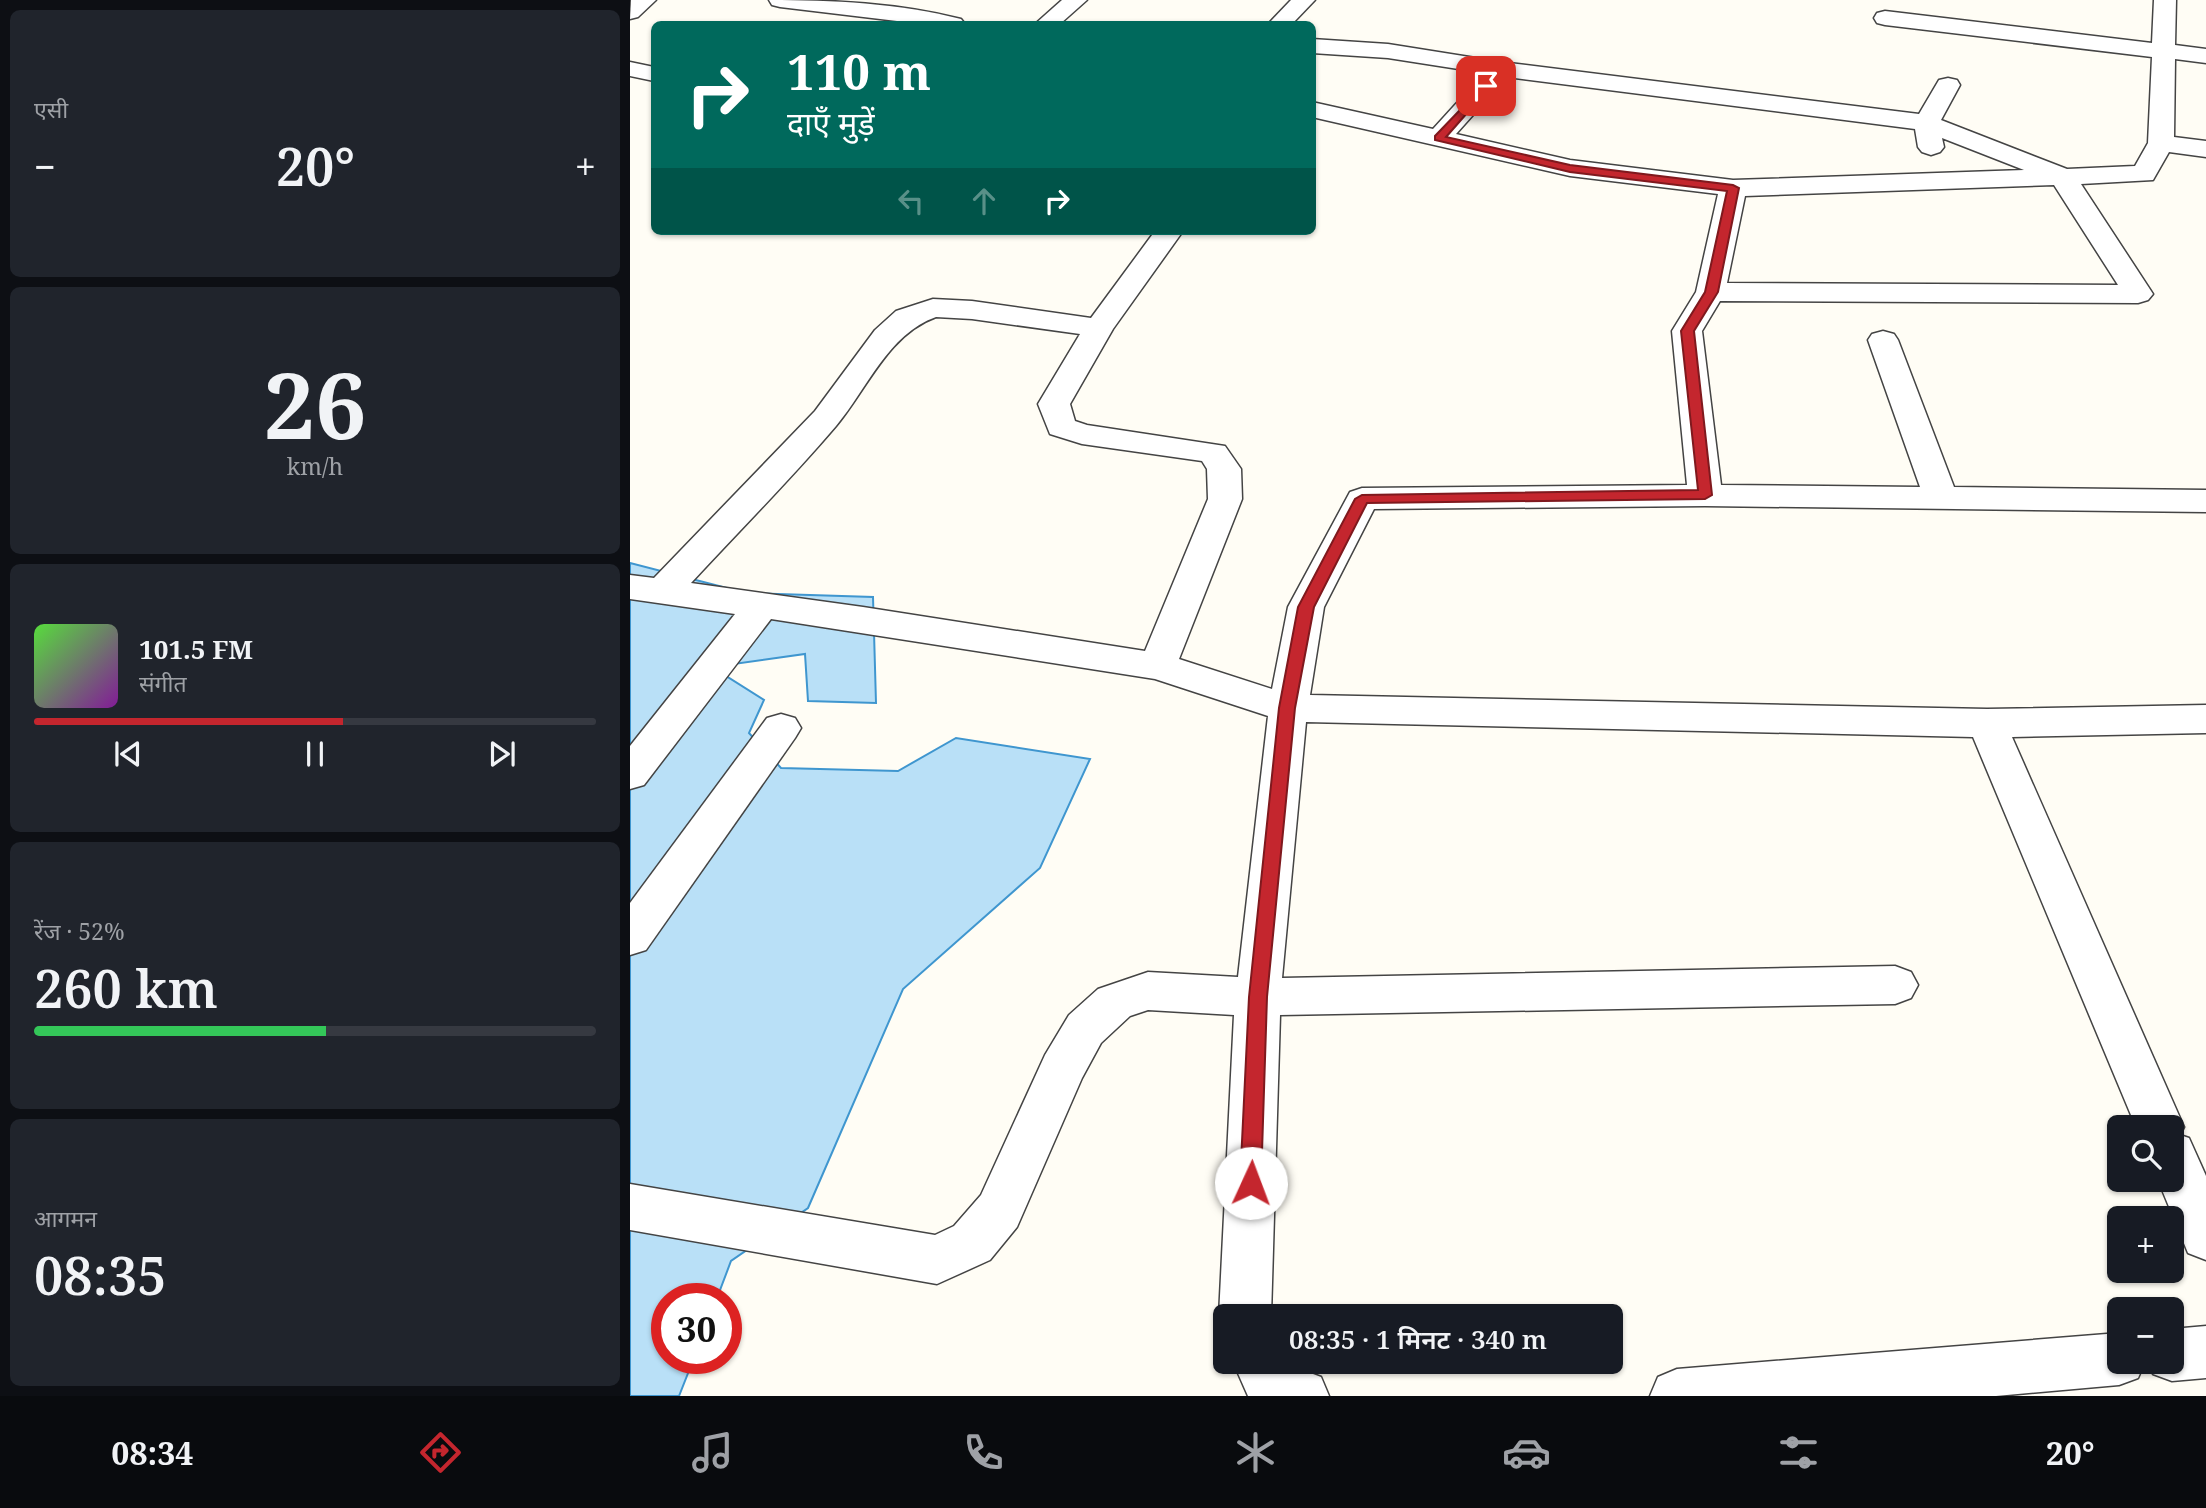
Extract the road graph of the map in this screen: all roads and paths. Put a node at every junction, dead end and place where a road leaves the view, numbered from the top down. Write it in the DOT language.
graph roads {
  1 [pos="645,0"];
  2 [pos="780,0"];
  3 [pos="1076,0"];
  4 [pos="1304,0"];
  5 [pos="2165,0"];
  6 [pos="630,12"];
  7 [pos="1885,18"];
  8 [pos="939,21"];
  9 [pos="1050,21"];
  10 [pos="1282,21"];
  11 [pos="1316,46"];
  12 [pos="2164,51"];
  13 [pos="2206,56"];
  14 [pos="630,69"];
  15 [pos="1501,69"];
  16 [pos="651,73"];
  17 [pos="1948,85"];
  18 [pos="1316,110"];
  19 [pos="1927,123"];
  20 [pos="1439,138"];
  21 [pos="2161,143"];
  22 [pos="2206,149"];
  23 [pos="2062,176"];
  24 [pos="1937,181"];
  25 [pos="1733,188"];
  26 [pos="1166,235"];
  27 [pos="1712,292"];
  28 [pos="1099,328"];
  29 [pos="1883,340"];
  30 [pos="1705,495"];
  31 [pos="1941,499"];
  32 [pos="2206,501"];
  33 [pos="646,589"];
  34 [pos="761,606"];
  35 [pos="1158,666"];
  36 [pos="1287,708"];
  37 [pos="2206,719"];
  38 [pos="1987,723"];
  39 [pos="781,727"];
  40 [pos="630,774"];
  41 [pos="630,937"];
  42 [pos="1895,985"];
  43 [pos="1258,997"];
  44 [pos="2155,1115"];
  45 [pos="2184,1183"];
  46 [pos="630,1207"];
  47 [pos="2206,1236"];
  48 [pos="1245,1304"];
  49 [pos="2206,1352"];
  50 [pos="2184,1354"];
  51 [pos="2107,1360"];
  52 [pos="1266,1374"];
  53 [pos="1302,1396"];
  54 [pos="1677,1396"];
  1 -- 6 [label="street"];
  2 -- 8 [label="street"];
  3 -- 9 [label="street"];
  4 -- 10 [label="street"];
  5 -- 12 [label="street"];
  7 -- 12 [label="street"];
  11 -- 15 [label="street"];
  12 -- 13 [label="street"];
  12 -- 21 [label="street"];
  14 -- 16 [label="street"];
  15 -- 19 [label="street"];
  15 -- 20 [label="street"];
  17 -- 19 [label="street"];
  18 -- 20 [label="street"];
  19 -- 23 [label="street"];
  19 -- 24 [label="street"];
  20 -- 25 [label="street"];
  21 -- 22 [label="street"];
  21 -- 23 [label="street"];
  23 -- 24 [label="street"];
  23 -- 27 [label="street"];
  24 -- 25 [label="street"];
  25 -- 27 [label="street"];
  26 -- 28 [label="street"];
  27 -- 30 [label="street"];
  28 -- 33 [label="street"];
  28 -- 35 [label="street"];
  29 -- 31 [label="street"];
  30 -- 31 [label="street"];
  30 -- 36 [label="street"];
  31 -- 32 [label="street"];
  33 -- 34 [label="street"];
  34 -- 35 [label="street"];
  34 -- 40 [label="street"];
  35 -- 36 [label="street"];
  36 -- 38 [label="street"];
  36 -- 43 [label="street"];
  37 -- 38 [label="street"];
  38 -- 44 [label="street"];
  39 -- 41 [label="street"];
  42 -- 43 [label="street"];
  43 -- 46 [label="street"];
  43 -- 48 [label="street"];
  45 -- 47 [label="street"];
  49 -- 50 [label="street"];
  51 -- 54 [label="street"];
  52 -- 53 [label="street"];
}
